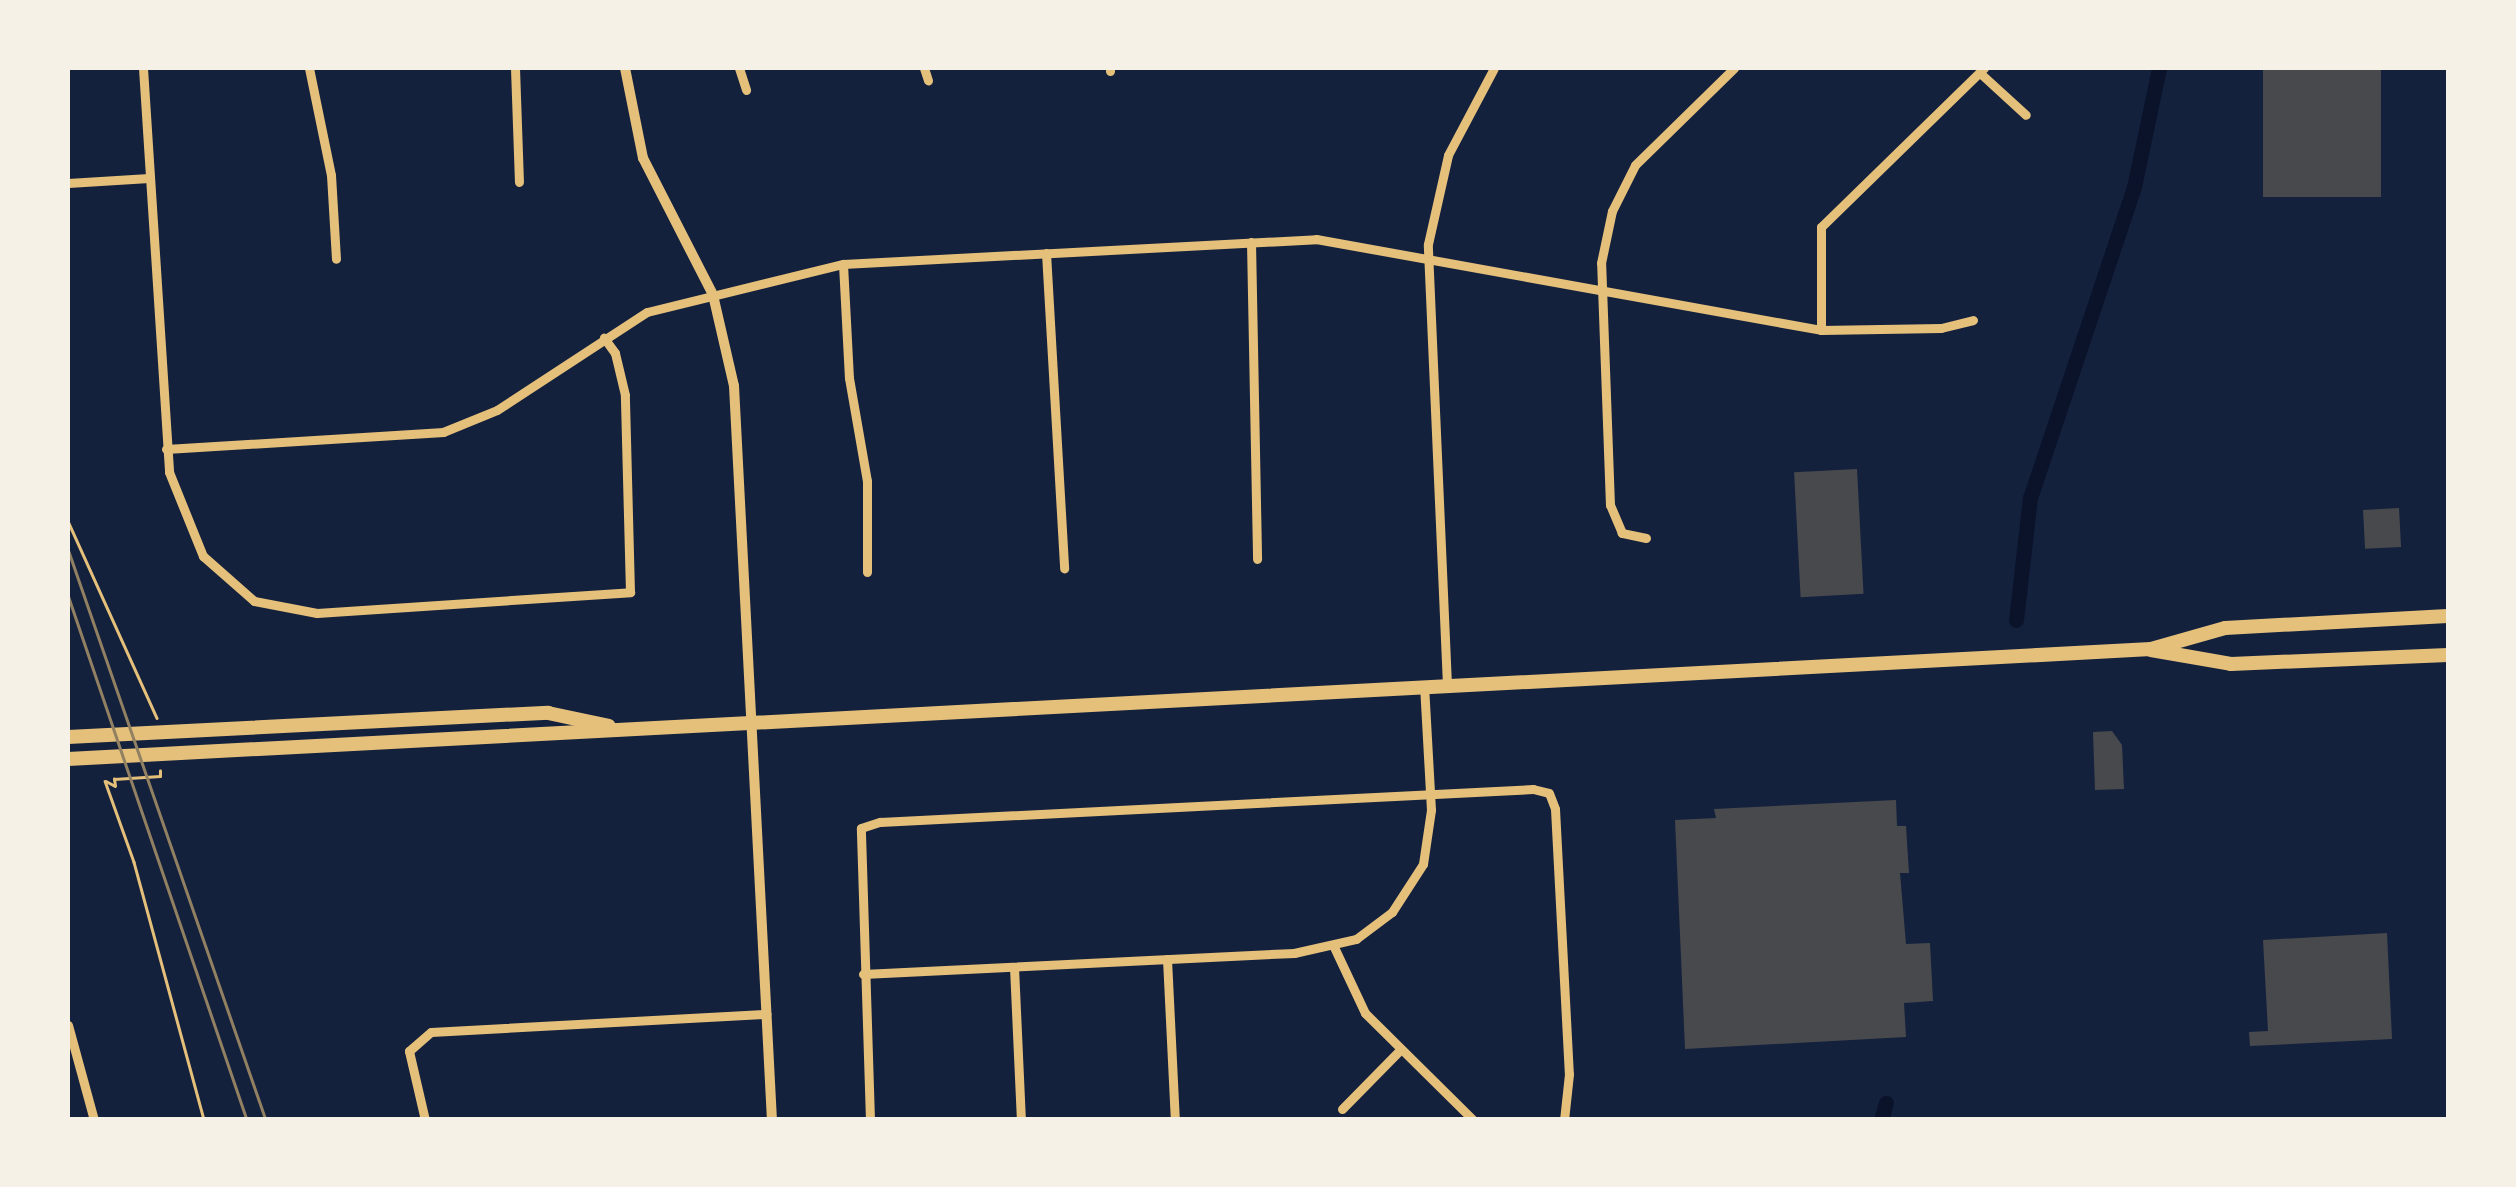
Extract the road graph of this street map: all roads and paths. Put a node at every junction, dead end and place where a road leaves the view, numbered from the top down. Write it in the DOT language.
graph roads {
  1 [pos="143,68"];
  2 [pos="309,68"];
  3 [pos="515,68"];
  4 [pos="625,68"];
  5 [pos="738,68"];
  6 [pos="924,68"];
  7 [pos="1494,68"];
  8 [pos="1734,68"];
  9 [pos="1982,70"];
  10 [pos="928,80"];
  11 [pos="746,90"];
  12 [pos="2026,114"];
  13 [pos="149,178"];
  14 [pos="519,182"];
  15 [pos="68,183"];
  16 [pos="1251,242"];
  17 [pos="1046,253"];
  18 [pos="336,258"];
  19 [pos="1428,259"];
  20 [pos="842,264"];
  21 [pos="1599,290"];
  22 [pos="712,294"];
  23 [pos="1973,320"];
  24 [pos="1821,330"];
  25 [pos="604,338"];
  26 [pos="166,449"];
  27 [pos="68,521"];
  28 [pos="1646,538"];
  29 [pos="1257,559"];
  30 [pos="1064,568"];
  31 [pos="868,572"];
  32 [pos="2448,616"];
  33 [pos="2151,650"];
  34 [pos="2448,655"];
  35 [pos="1447,684"];
  36 [pos="1424,686"];
  37 [pos="156,713"];
  38 [pos="752,720"];
  39 [pos="610,726"];
  40 [pos="68,736"];
  41 [pos="68,760"];
  42 [pos="160,776"];
  43 [pos="1431,794"];
  44 [pos="1334,948"];
  45 [pos="1167,959"];
  46 [pos="1014,967"];
  47 [pos="863,974"];
  48 [pos="767,1014"];
  49 [pos="68,1029"];
  50 [pos="1399,1051"];
  51 [pos="1342,1110"];
  52 [pos="94,1120"];
  53 [pos="204,1120"];
  54 [pos="425,1120"];
  55 [pos="772,1120"];
  56 [pos="870,1120"];
  57 [pos="1021,1120"];
  58 [pos="1175,1120"];
  59 [pos="1474,1120"];
  60 [pos="1564,1120"];
  1 -- 13 [label="street"];
  2 -- 18 [label="street"];
  3 -- 14 [label="street"];
  4 -- 22 [label="street"];
  5 -- 11 [label="street"];
  6 -- 10 [label="street"];
  7 -- 19 [label="street"];
  8 -- 21 [label="street"];
  9 -- 12 [label="street"];
  9 -- 24 [label="street"];
  13 -- 15 [label="street"];
  13 -- 26 [label="street"];
  16 -- 17 [label="street"];
  16 -- 19 [label="street"];
  16 -- 29 [label="street"];
  17 -- 20 [label="street"];
  17 -- 30 [label="street"];
  19 -- 21 [label="street"];
  19 -- 35 [label="street"];
  20 -- 22 [label="street"];
  20 -- 31 [label="street"];
  21 -- 24 [label="street"];
  21 -- 28 [label="street"];
  22 -- 25 [label="street"];
  22 -- 38 [label="street"];
  23 -- 24 [label="street"];
  25 -- 26 [label="street"];
  25 -- 26 [label="street"];
  27 -- 37 [label="path"];
  32 -- 33 [label="main road"];
  33 -- 34 [label="main road"];
  33 -- 35 [label="main road"];
  35 -- 36 [label="main road"];
  36 -- 38 [label="main road"];
  36 -- 43 [label="street"];
  38 -- 39 [label="main road"];
  38 -- 48 [label="street"];
  39 -- 40 [label="main road"];
  39 -- 41 [label="main road"];
  42 -- 53 [label="path"];
  43 -- 44 [label="street"];
  43 -- 47 [label="street"];
  43 -- 60 [label="street"];
  44 -- 45 [label="street"];
  44 -- 50 [label="street"];
  45 -- 46 [label="street"];
  45 -- 58 [label="street"];
  46 -- 47 [label="street"];
  46 -- 57 [label="street"];
  47 -- 56 [label="street"];
  48 -- 54 [label="street"];
  48 -- 55 [label="street"];
  49 -- 52 [label="street"];
  50 -- 51 [label="street"];
  50 -- 59 [label="street"];
}
